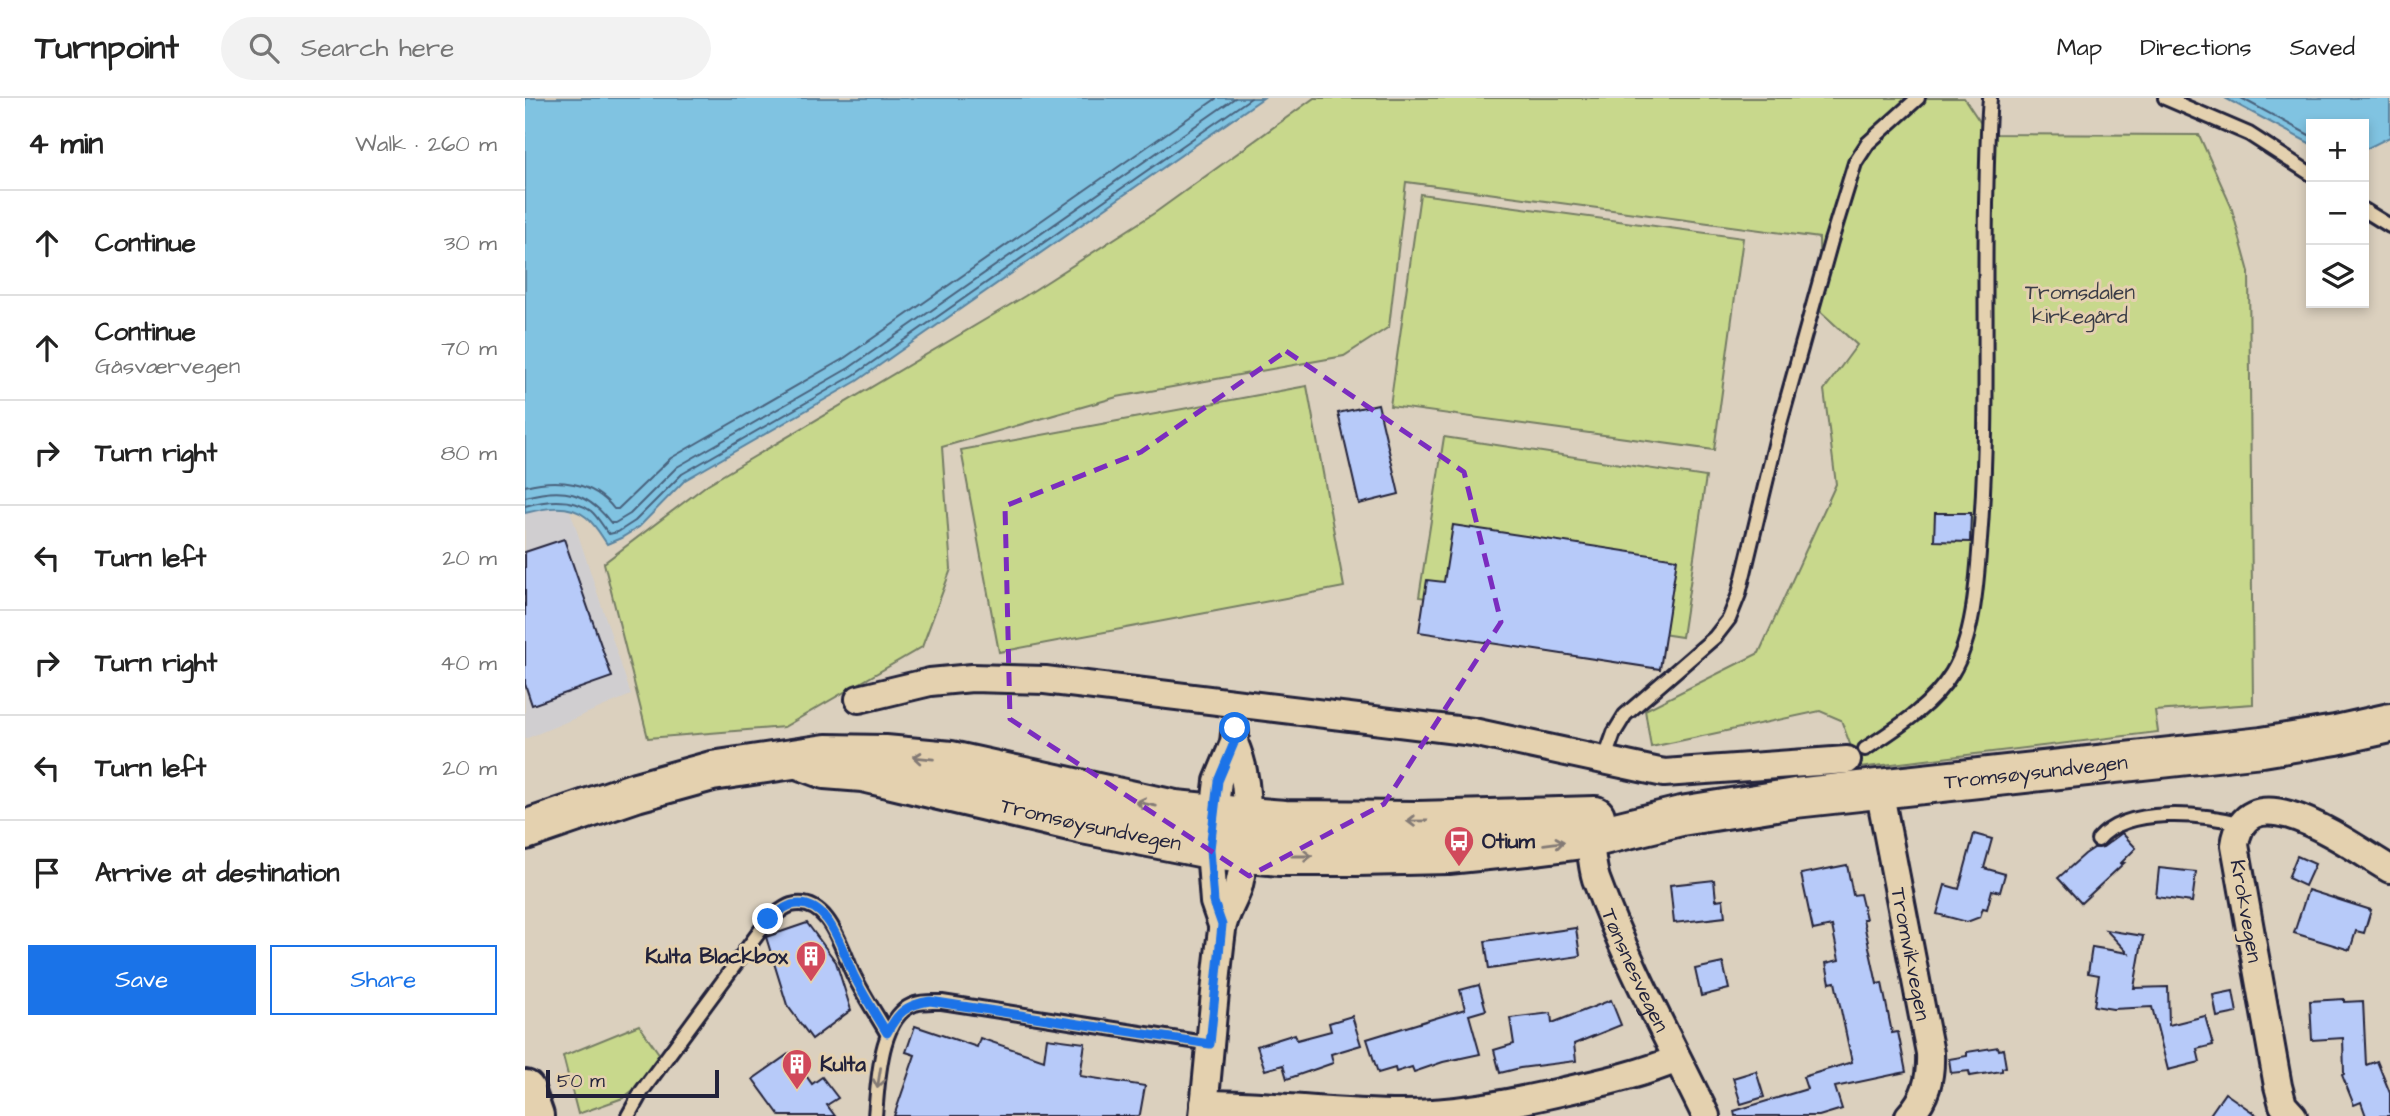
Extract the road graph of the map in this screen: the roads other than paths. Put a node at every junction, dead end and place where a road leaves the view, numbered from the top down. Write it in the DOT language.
graph roads {
  1 [pos="1918,98"];
  2 [pos="1990,98"];
  3 [pos="2165,98"];
  4 [pos="2306,171"];
  5 [pos="2369,213"];
  6 [pos="2390,226"];
  7 [pos="859,699"];
  8 [pos="1237,703"];
  9 [pos="2390,723"];
  10 [pos="1855,755"];
  11 [pos="1604,761"];
  12 [pos="1878,789"];
  13 [pos="2244,824"];
  14 [pos="1588,827"];
  15 [pos="525,830"];
  16 [pos="1228,833"];
  17 [pos="2098,840"];
  18 [pos="2390,869"];
  19 [pos="887,1033"];
  20 [pos="1210,1044"];
  21 [pos="1678,1059"];
  22 [pos="525,1090"];
  23 [pos="1203,1110"];
  24 [pos="2285,1113"];
  25 [pos="530,1116"];
  26 [pos="628,1116"];
  27 [pos="875,1116"];
  28 [pos="1706,1116"];
  29 [pos="1909,1116"];
  1 -- 11 [label="lane"];
  2 -- 10 [label="lane"];
  3 -- 4 [label="lane"];
  5 -- 6 [label="lane"];
  7 -- 8 [label="street"];
  8 -- 11 [label="street"];
  8 -- 16 [label="street"];
  9 -- 12 [label="main road, Tromsøysundvegen"];
  10 -- 11 [label="street"];
  12 -- 14 [label="main road, Tromsøysundvegen"];
  12 -- 29 [label="street, Tromvikvegen"];
  13 -- 17 [label="lane"];
  13 -- 18 [label="street"];
  13 -- 24 [label="street, Krokvegen"];
  14 -- 16 [label="main road, Tromsøysundvegen"];
  14 -- 21 [label="street, Tønsnesvegen"];
  15 -- 16 [label="main road, Tromsøysundvegen"];
  16 -- 20 [label="street"];
  19 -- 20 [label="lane"];
  19 -- 26 [label="lane"];
  19 -- 27 [label="lane, one-way"];
  20 -- 23 [label="street"];
  21 -- 23 [label="street"];
  21 -- 28 [label="street, Tønsnesvegen"];
  22 -- 25 [label="main road"];
}
